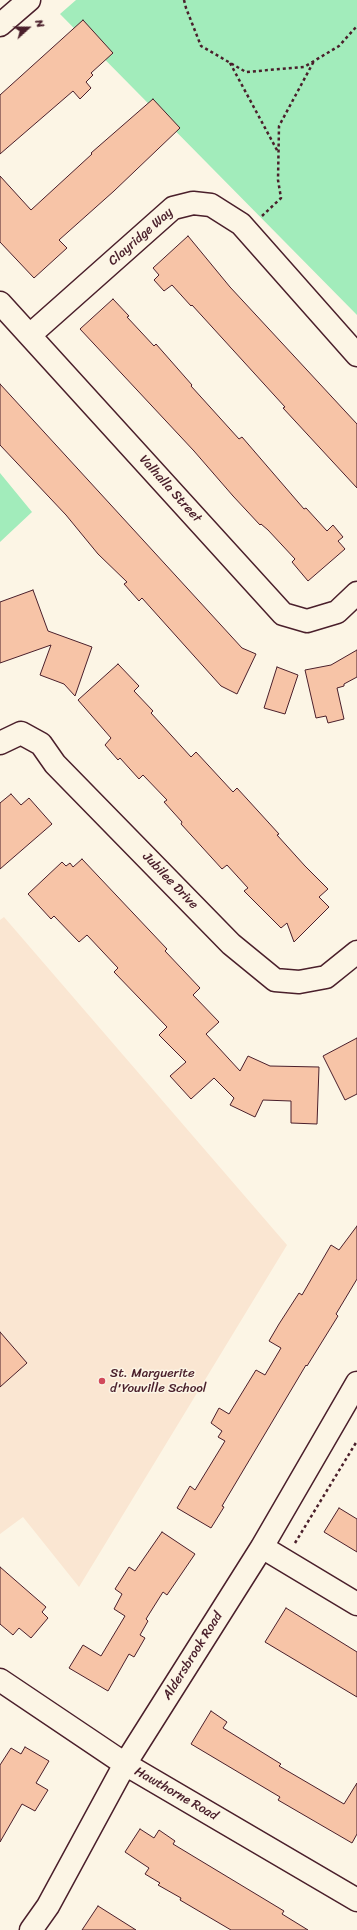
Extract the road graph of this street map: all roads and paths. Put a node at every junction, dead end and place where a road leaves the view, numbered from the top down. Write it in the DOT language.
graph roads {
  1 [pos="28,0"];
  2 [pos="184,0"];
  3 [pos="0,26"];
  4 [pos="357,26"];
  5 [pos="314,61"];
  6 [pos="230,63"];
  7 [pos="279,154"];
  8 [pos="247,230"];
  9 [pos="0,303"];
  10 [pos="30,335"];
  11 [pos="357,355"];
  12 [pos="357,593"];
  13 [pos="0,744"];
  14 [pos="357,952"];
  15 [pos="357,1383"];
  16 [pos="357,1441"];
  17 [pos="293,1545"];
  18 [pos="262,1547"];
  19 [pos="357,1604"];
  20 [pos="0,1680"];
  21 [pos="125,1764"];
  22 [pos="357,1900"];
  23 [pos="31,1930"];
  1 -- 3 [label="street"];
  2 -- 6 [label="path"];
  4 -- 5 [label="path"];
  5 -- 6 [label="path"];
  5 -- 7 [label="path"];
  6 -- 7 [label="path"];
  7 -- 8 [label="path"];
  8 -- 10 [label="street, Clayridge Way"];
  8 -- 11 [label="street, Clayridge Way"];
  9 -- 10 [label="street, Valhalla Street"];
  10 -- 12 [label="street, Valhalla Street"];
  13 -- 14 [label="street, Jubilee Drive"];
  15 -- 18 [label="street, Aldersbrook Road"];
  16 -- 17 [label="path"];
  18 -- 19 [label="street"];
  18 -- 21 [label="street, Aldersbrook Road"];
  20 -- 21 [label="street, Hawthorne Road"];
  21 -- 22 [label="street, Hawthorne Road"];
  21 -- 23 [label="street, Aldersbrook Road"];
}
